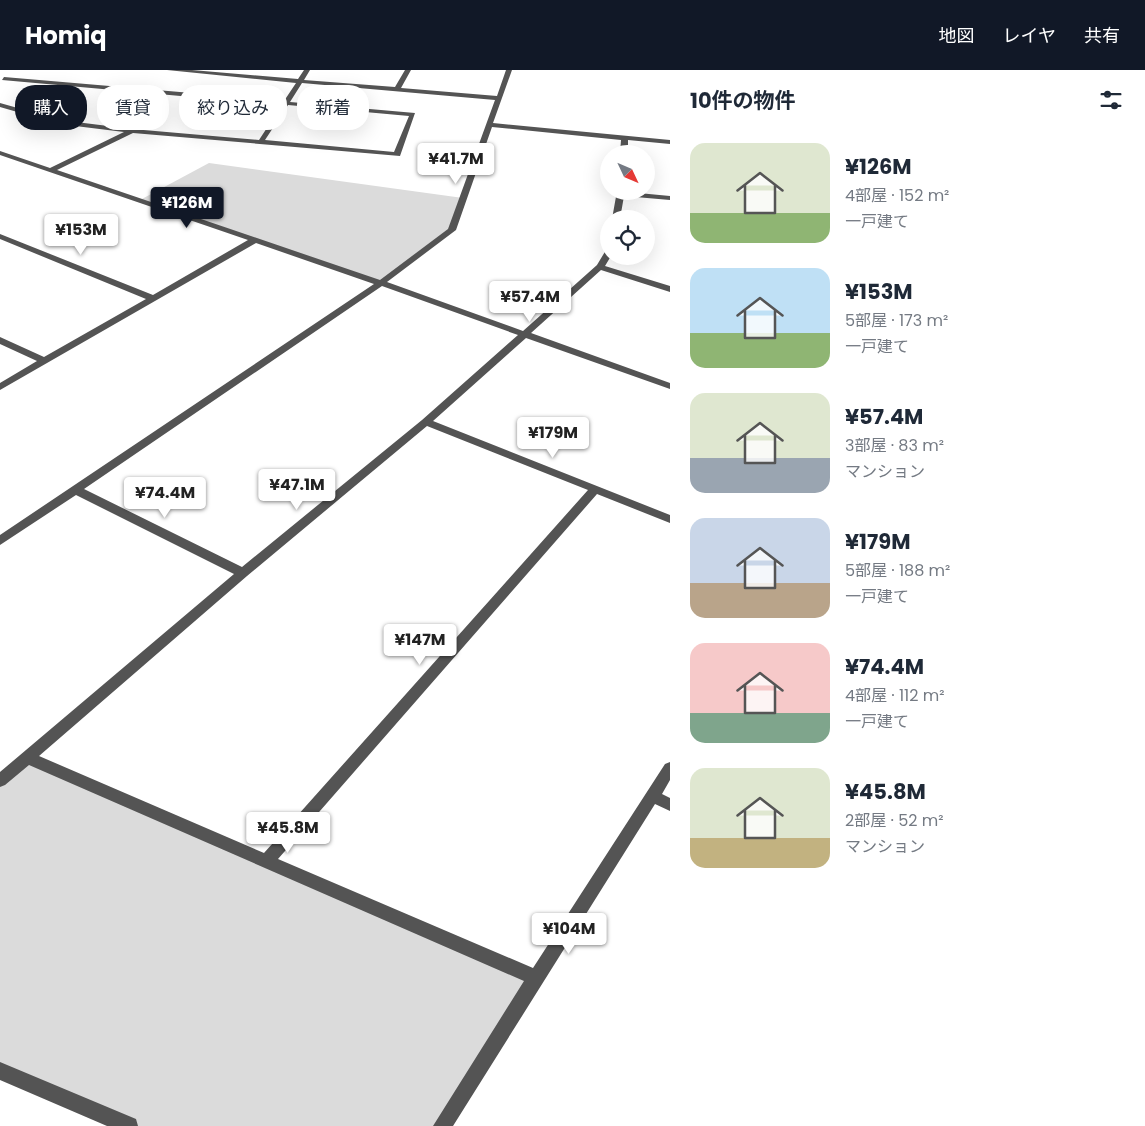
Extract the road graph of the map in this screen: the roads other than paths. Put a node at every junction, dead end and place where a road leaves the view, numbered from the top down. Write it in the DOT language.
graph roads {
  1 [pos="16,70"];
  2 [pos="170,70"];
  3 [pos="307,70"];
  4 [pos="408,70"];
  5 [pos="509,70"];
  6 [pos="212,72"];
  7 [pos="2,80"];
  8 [pos="298,81"];
  9 [pos="396,90"];
  10 [pos="179,94"];
  11 [pos="499,98"];
  12 [pos="287,102"];
  13 [pos="0,106"];
  14 [pos="490,125"];
  15 [pos="269,130"];
  16 [pos="132,131"];
  17 [pos="625,138"];
  18 [pos="261,142"];
  19 [pos="670,142"];
  20 [pos="625,145"];
  21 [pos="0,153"];
  22 [pos="51,170"];
  23 [pos="655,196"];
  24 [pos="670,198"];
  25 [pos="0,236"];
  26 [pos="255,240"];
  27 [pos="600,267"];
  28 [pos="381,283"];
  29 [pos="670,289"];
  30 [pos="154,298"];
  31 [pos="523,334"];
  32 [pos="0,340"];
  33 [pos="44,361"];
  34 [pos="670,386"];
  35 [pos="0,387"];
  36 [pos="426,422"];
  37 [pos="74,490"];
  38 [pos="595,490"];
  39 [pos="670,519"];
  40 [pos="0,541"];
  41 [pos="243,573"];
  42 [pos="28,758"];
  43 [pos="670,768"];
  44 [pos="0,781"];
  45 [pos="652,796"];
  46 [pos="670,805"];
  47 [pos="267,861"];
  48 [pos="536,978"];
  49 [pos="0,1071"];
  50 [pos="129,1126"];
  51 [pos="442,1126"];
  1 -- 7 [label="street"];
  2 -- 6 [label="street"];
  3 -- 8 [label="street"];
  4 -- 9 [label="street"];
  5 -- 11 [label="street"];
  6 -- 8 [label="street"];
  7 -- 10 [label="street"];
  8 -- 9 [label="street"];
  8 -- 12 [label="street"];
  9 -- 11 [label="street"];
  11 -- 14 [label="street"];
  12 -- 18 [label="street"];
  13 -- 16 [label="street"];
  14 -- 17 [label="street"];
  14 -- 28 [label="street"];
  15 -- 18 [label="street"];
  16 -- 18 [label="street"];
  16 -- 22 [label="street"];
  17 -- 19 [label="street"];
  17 -- 20 [label="street"];
  21 -- 22 [label="street"];
  22 -- 26 [label="street"];
  23 -- 24 [label="street"];
  25 -- 30 [label="street"];
  26 -- 28 [label="street"];
  26 -- 30 [label="street"];
  27 -- 29 [label="street"];
  27 -- 31 [label="street"];
  28 -- 31 [label="street"];
  28 -- 37 [label="street"];
  30 -- 33 [label="street"];
  31 -- 34 [label="street"];
  31 -- 36 [label="street"];
  32 -- 33 [label="street"];
  33 -- 35 [label="street"];
  36 -- 38 [label="street"];
  36 -- 41 [label="street"];
  37 -- 40 [label="street"];
  37 -- 41 [label="street"];
  38 -- 39 [label="street"];
  38 -- 47 [label="street"];
  41 -- 42 [label="street"];
  42 -- 44 [label="street"];
  42 -- 47 [label="street"];
  43 -- 45 [label="street"];
  45 -- 46 [label="street"];
  45 -- 48 [label="street"];
  47 -- 48 [label="street"];
  48 -- 51 [label="street"];
  49 -- 50 [label="street"];
}
